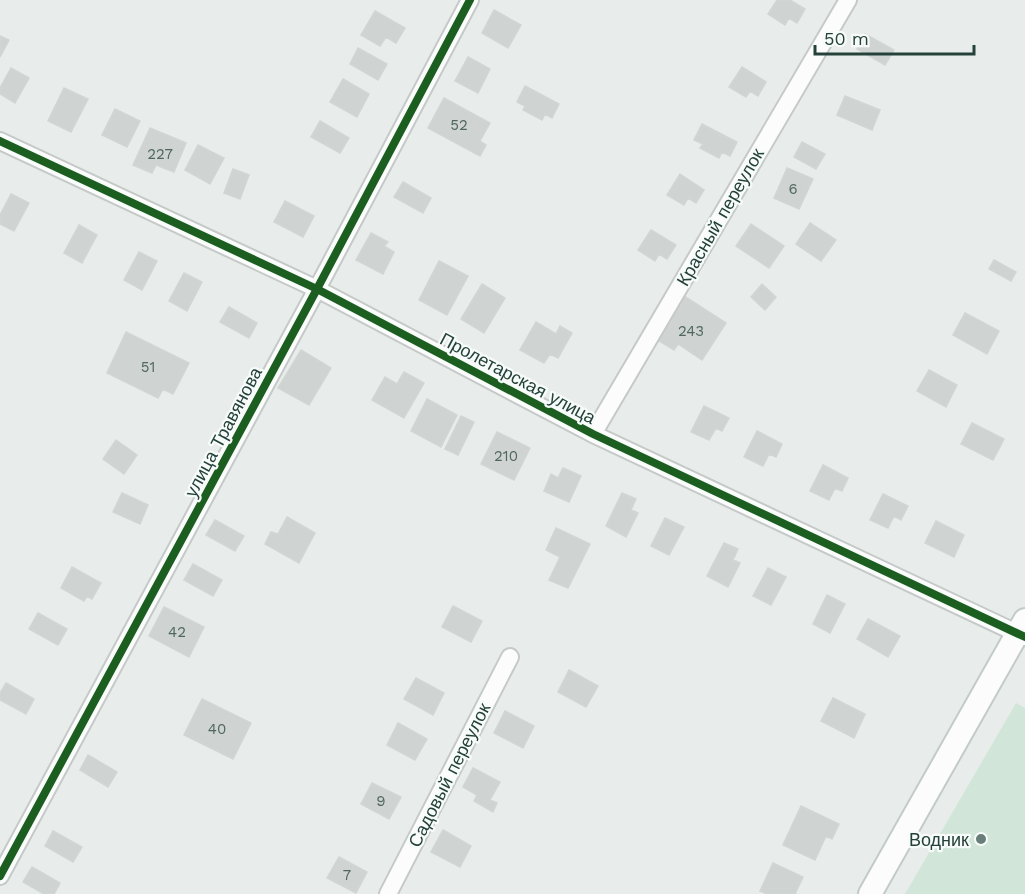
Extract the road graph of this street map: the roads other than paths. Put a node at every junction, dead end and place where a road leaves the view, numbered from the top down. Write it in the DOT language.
graph roads {
  1 [pos="470,0"];
  2 [pos="848,0"];
  3 [pos="0,141"];
  4 [pos="317,289"];
  5 [pos="593,434"];
  6 [pos="1023,630"];
  7 [pos="510,657"];
  8 [pos="0,876"];
  9 [pos="388,894"];
  10 [pos="870,894"];
  1 -- 4 [label="street, улица Травянова"];
  2 -- 5 [label="street, Красный переулок"];
  3 -- 4 [label="street, Пролетарская улица"];
  4 -- 5 [label="street, Пролетарская улица"];
  4 -- 8 [label="street, улица Травянова"];
  5 -- 6 [label="street, Пролетарская улица"];
  6 -- 10 [label="street"];
  7 -- 9 [label="street, Садовый переулок"];
}
